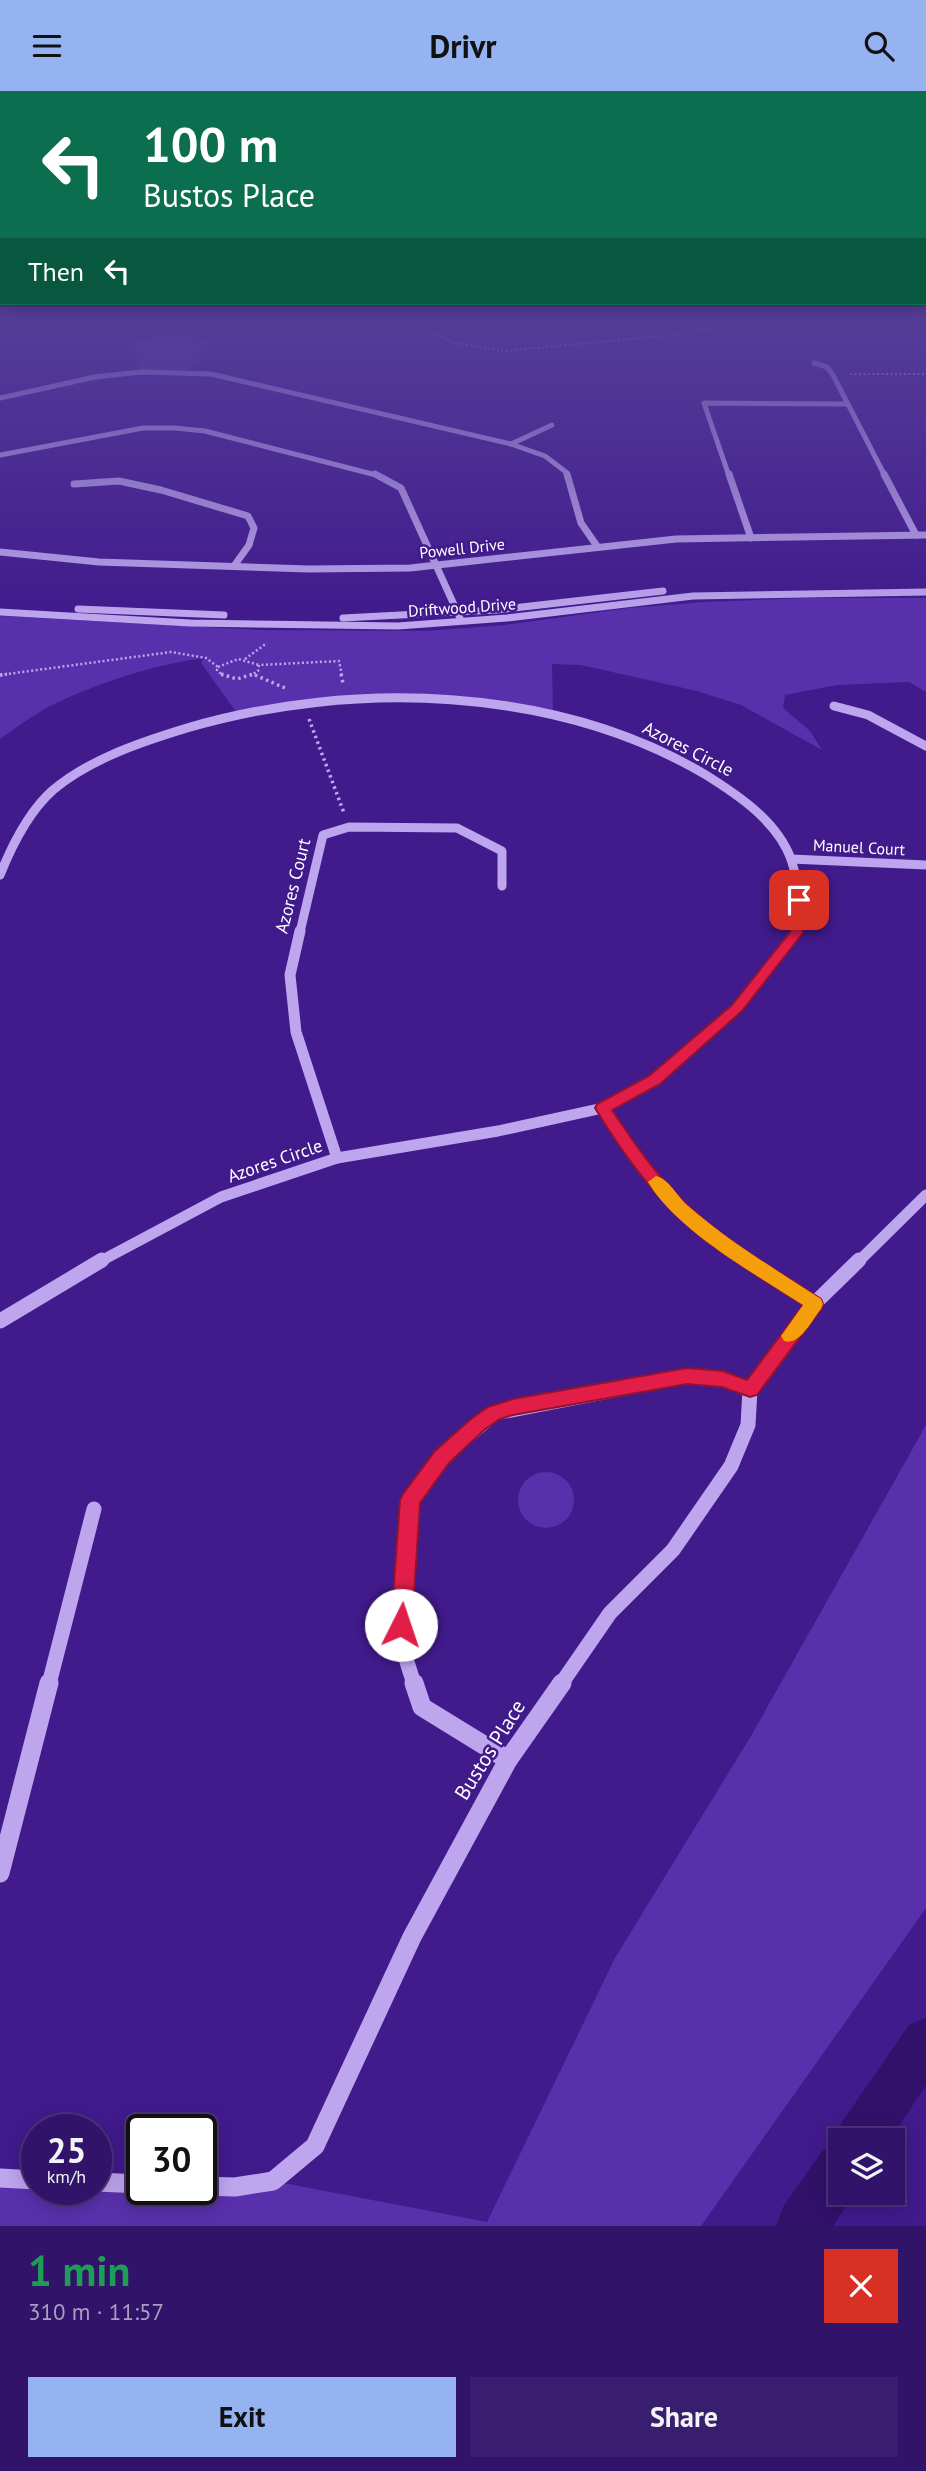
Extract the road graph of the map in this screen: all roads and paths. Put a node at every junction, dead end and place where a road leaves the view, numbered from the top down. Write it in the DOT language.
graph roads {
  1 [pos="402,419"];
  2 [pos="709,419"];
  3 [pos="856,419"];
  4 [pos="552,425"];
  5 [pos="511,444"];
  6 [pos="0,456"];
  7 [pos="74,484"];
  8 [pos="916,535"];
  9 [pos="926,535"];
  10 [pos="751,538"];
  11 [pos="597,546"];
  12 [pos="0,552"];
  13 [pos="234,566"];
  14 [pos="437,566"];
  15 [pos="926,585"];
  16 [pos="926,592"];
  17 [pos="0,605"];
  18 [pos="0,612"];
  19 [pos="456,612"];
  20 [pos="463,622"];
  21 [pos="259,665"];
  22 [pos="218,667"];
  23 [pos="0,675"];
  24 [pos="345,700"];
  25 [pos="303,703"];
  26 [pos="834,706"];
  27 [pos="926,746"];
  28 [pos="349,827"];
  29 [pos="791,859"];
  30 [pos="926,865"];
  31 [pos="0,875"];
  32 [pos="502,886"];
  33 [pos="603,1108"];
  34 [pos="337,1158"];
  35 [pos="926,1195"];
  36 [pos="814,1304"];
  37 [pos="0,1321"];
  38 [pos="750,1389"];
  39 [pos="94,1509"];
  40 [pos="508,1760"];
  41 [pos="0,1873"];
  42 [pos="0,2178"];
  43 [pos="21,2179"];
  44 [pos="217,2186"];
  1 -- 5 [label="street"];
  2 -- 10 [label="street"];
  3 -- 8 [label="street"];
  4 -- 5 [label="street"];
  5 -- 11 [label="street"];
  6 -- 14 [label="street"];
  7 -- 13 [label="street"];
  8 -- 9 [label="street, Powell Drive"];
  8 -- 10 [label="street, Powell Drive"];
  10 -- 11 [label="street, Powell Drive"];
  11 -- 14 [label="street, Powell Drive"];
  12 -- 13 [label="street, Powell Drive"];
  13 -- 14 [label="street, Powell Drive"];
  14 -- 19 [label="street"];
  15 -- 19 [label="street, Driftwood Drive"];
  16 -- 20 [label="street, Driftwood Drive"];
  17 -- 19 [label="street, Driftwood Drive"];
  18 -- 20 [label="street, Driftwood Drive"];
  19 -- 20 [label="street"];
  21 -- 22 [label="path"];
  21 -- 22 [label="path"];
  21 -- 24 [label="path"];
  22 -- 23 [label="path"];
  24 -- 25 [label="street, Azores Circle"];
  24 -- 29 [label="street, Azores Circle"];
  25 -- 28 [label="path"];
  25 -- 31 [label="street, Azores Circle"];
  26 -- 27 [label="street"];
  28 -- 32 [label="street, Azores Court"];
  28 -- 34 [label="street, Azores Court"];
  29 -- 30 [label="street, Manuel Court"];
  29 -- 33 [label="street, Azores Circle"];
  33 -- 34 [label="street, Azores Circle"];
  33 -- 36 [label="street"];
  34 -- 37 [label="street, Azores Circle"];
  35 -- 36 [label="street"];
  36 -- 38 [label="street"];
  38 -- 40 [label="street, Bustos Place"];
  38 -- 40 [label="street"];
  39 -- 41 [label="street"];
  40 -- 44 [label="street, Bustos Place"];
  42 -- 43 [label="street"];
}
